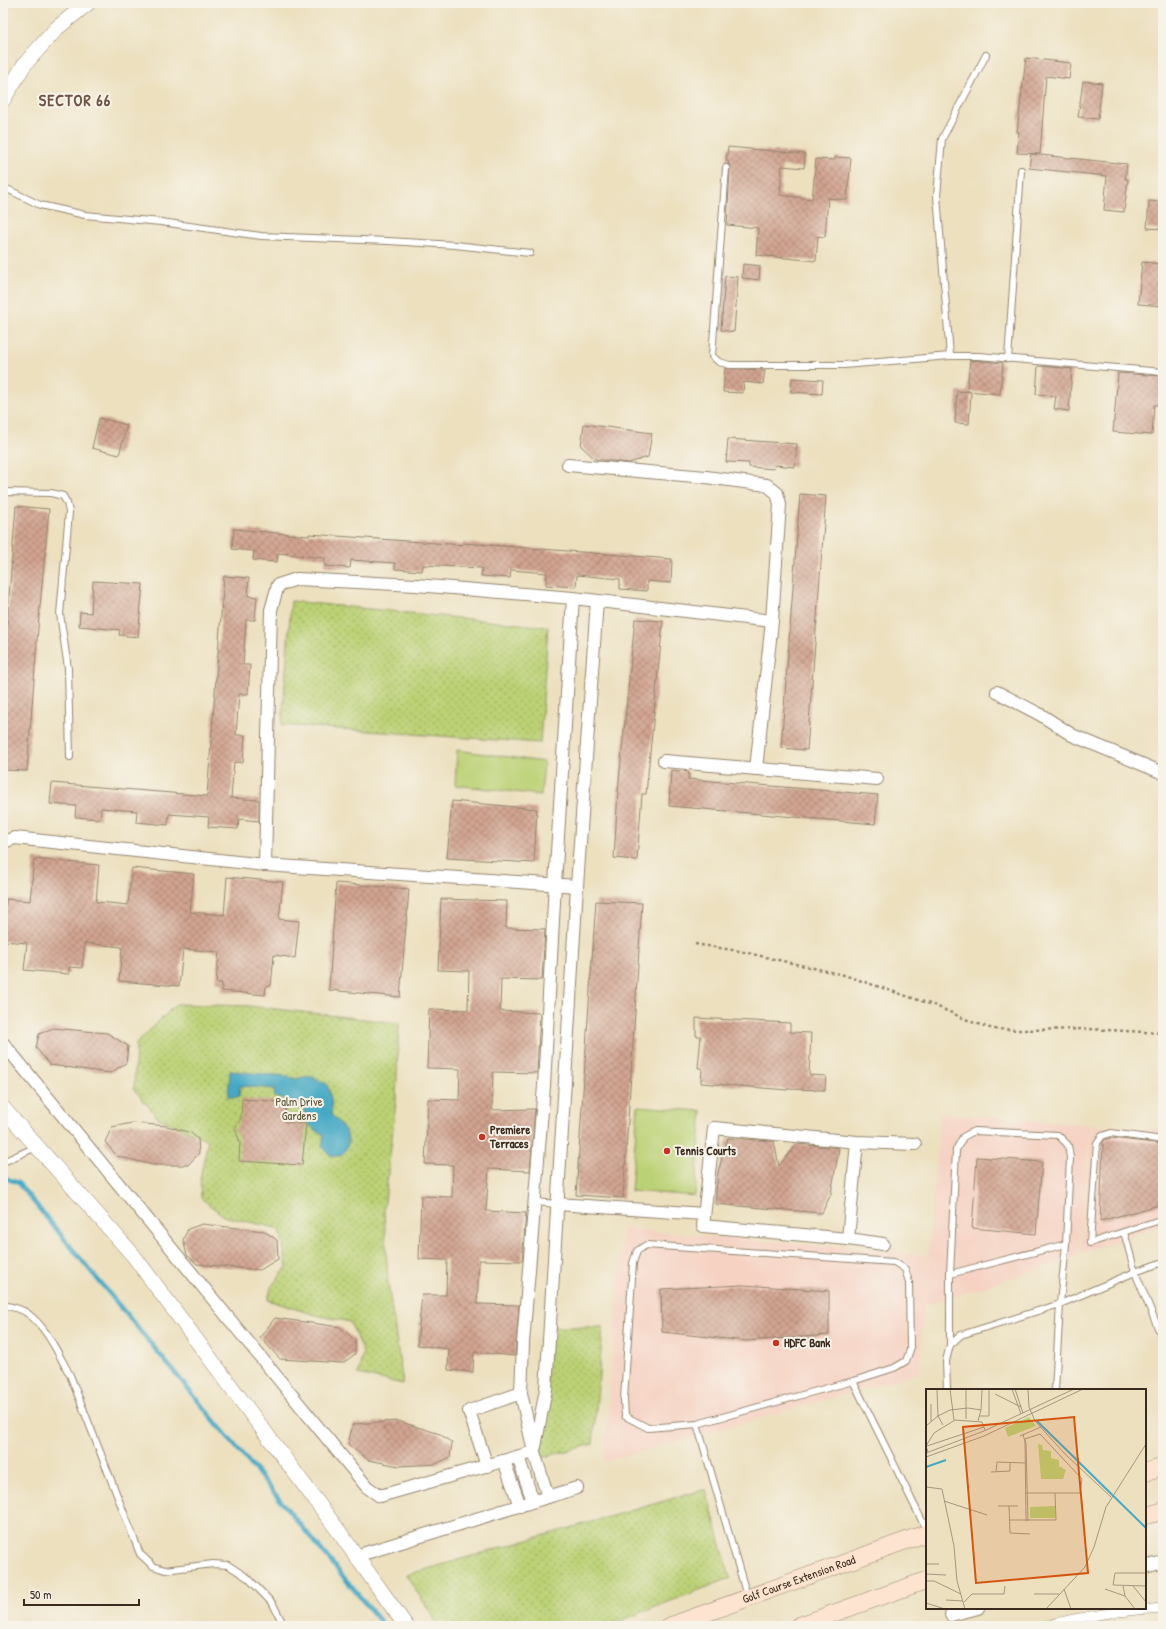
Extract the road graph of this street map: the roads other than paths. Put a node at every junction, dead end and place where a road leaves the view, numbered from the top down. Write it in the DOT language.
graph roads {
  1 [pos="88,3"];
  2 [pos="986,55"];
  3 [pos="3,100"];
  4 [pos="726,168"];
  5 [pos="1021,170"];
  6 [pos="3,188"];
  7 [pos="530,253"];
  8 [pos="950,356"];
  9 [pos="1008,359"];
  10 [pos="1163,372"];
  11 [pos="568,465"];
  12 [pos="3,492"];
  13 [pos="574,598"];
  14 [pos="597,601"];
  15 [pos="772,621"];
  16 [pos="997,692"];
  17 [pos="70,757"];
  18 [pos="664,761"];
  19 [pos="756,769"];
  20 [pos="1163,773"];
  21 [pos="877,778"];
  22 [pos="3,842"];
  23 [pos="265,865"];
  24 [pos="555,884"];
  25 [pos="577,886"];
  26 [pos="3,1043"];
  27 [pos="3,1108"];
  28 [pos="1163,1140"];
  29 [pos="857,1142"];
  30 [pos="914,1144"];
  31 [pos="37,1147"];
  32 [pos="3,1162"];
  33 [pos="535,1202"];
  34 [pos="557,1204"];
  35 [pos="704,1214"];
  36 [pos="1163,1219"];
  37 [pos="1124,1232"];
  38 [pos="848,1238"];
  39 [pos="883,1244"];
  40 [pos="1066,1244"];
  41 [pos="1163,1262"];
  42 [pos="1134,1272"];
  43 [pos="950,1274"];
  44 [pos="1060,1304"];
  45 [pos="3,1305"];
  46 [pos="1163,1340"];
  47 [pos="950,1345"];
  48 [pos="853,1382"];
  49 [pos="947,1389"];
  50 [pos="1055,1389"];
  51 [pos="521,1393"];
  52 [pos="697,1424"];
  53 [pos="534,1452"];
  54 [pos="518,1457"];
  55 [pos="504,1461"];
  56 [pos="487,1466"];
  57 [pos="1163,1467"];
  58 [pos="1146,1472"];
  59 [pos="577,1488"];
  60 [pos="548,1497"];
  61 [pos="533,1501"];
  62 [pos="520,1506"];
  63 [pos="1163,1511"];
  64 [pos="1146,1516"];
  65 [pos="926,1530"];
  66 [pos="926,1532"];
  67 [pos="356,1556"];
  68 [pos="1163,1562"];
  69 [pos="1146,1567"];
  70 [pos="926,1580"];
  71 [pos="747,1598"];
  72 [pos="1163,1608"];
  73 [pos="974,1609"];
  74 [pos="950,1616"];
  75 [pos="403,1621"];
  76 [pos="284,1626"];
  77 [pos="670,1626"];
  78 [pos="798,1626"];
  79 [pos="1045,1626"];
  1 -- 3 [label="street"];
  2 -- 8 [label="lane"];
  4 -- 8 [label="lane"];
  5 -- 9 [label="lane"];
  6 -- 7 [label="lane"];
  8 -- 9 [label="lane"];
  9 -- 10 [label="lane"];
  11 -- 15 [label="street"];
  12 -- 17 [label="lane"];
  13 -- 14 [label="street"];
  13 -- 23 [label="street"];
  13 -- 24 [label="street"];
  14 -- 15 [label="street"];
  14 -- 25 [label="street"];
  15 -- 19 [label="street"];
  16 -- 20 [label="street"];
  18 -- 19 [label="street"];
  19 -- 21 [label="street"];
  22 -- 23 [label="street"];
  23 -- 24 [label="street"];
  24 -- 25 [label="street"];
  24 -- 33 [label="street"];
  25 -- 34 [label="street"];
  26 -- 56 [label="street"];
  27 -- 31 [label="street"];
  28 -- 37 [label="lane"];
  29 -- 30 [label="street"];
  29 -- 35 [label="street"];
  29 -- 38 [label="street"];
  31 -- 32 [label="lane"];
  31 -- 67 [label="street"];
  33 -- 34 [label="lane"];
  33 -- 51 [label="street"];
  34 -- 35 [label="street"];
  34 -- 53 [label="street"];
  35 -- 38 [label="street"];
  36 -- 37 [label="lane"];
  37 -- 42 [label="lane"];
  38 -- 39 [label="street"];
  40 -- 43 [label="lane"];
  40 -- 43 [label="lane"];
  40 -- 44 [label="lane"];
  41 -- 42 [label="lane"];
  42 -- 44 [label="lane"];
  42 -- 46 [label="lane"];
  43 -- 47 [label="lane"];
  44 -- 47 [label="lane"];
  44 -- 50 [label="lane"];
  45 -- 76 [label="lane"];
  47 -- 49 [label="lane"];
  48 -- 52 [label="lane"];
  48 -- 52 [label="lane"];
  48 -- 65 [label="lane"];
  51 -- 53 [label="street"];
  51 -- 56 [label="street"];
  52 -- 71 [label="lane"];
  53 -- 54 [label="street"];
  53 -- 60 [label="street"];
  54 -- 55 [label="street"];
  54 -- 61 [label="street"];
  55 -- 56 [label="street"];
  55 -- 62 [label="street"];
  57 -- 58 [label="main road"];
  59 -- 60 [label="street"];
  60 -- 61 [label="street"];
  61 -- 62 [label="street"];
  62 -- 67 [label="street"];
  63 -- 64 [label="main road"];
  66 -- 71 [label="main road, Golf Course Extension Road"];
  67 -- 75 [label="street"];
  68 -- 69 [label="street"];
  70 -- 78 [label="main road"];
  71 -- 77 [label="main road, Golf Course Extension Road"];
  72 -- 79 [label="street"];
  73 -- 74 [label="street"];
}
